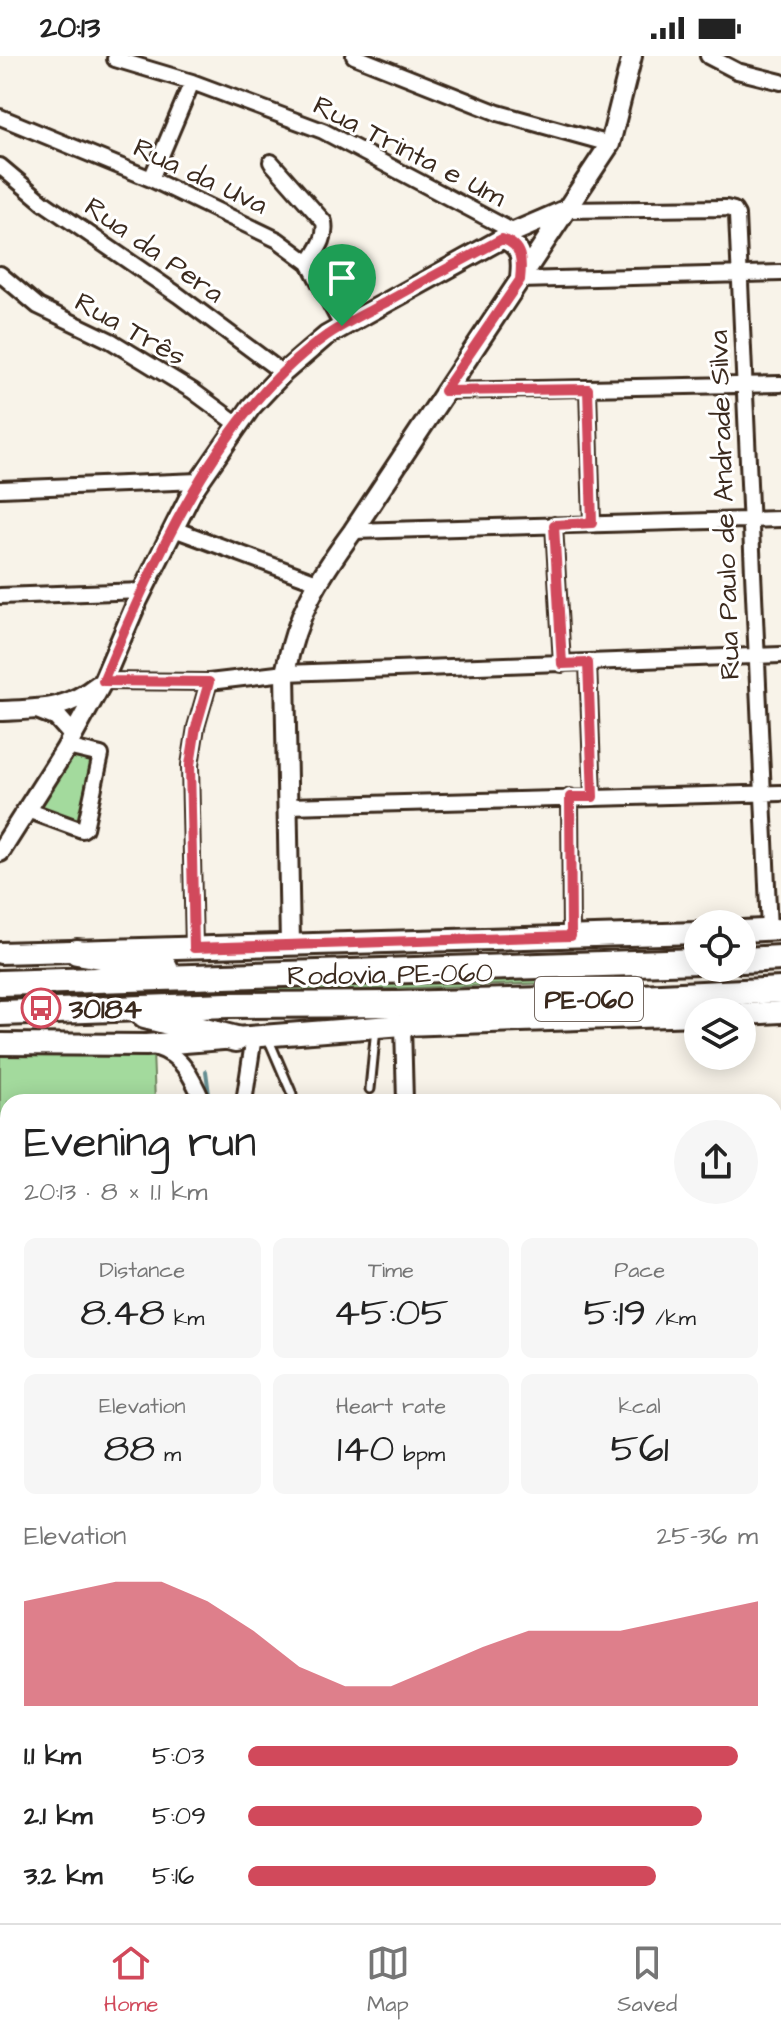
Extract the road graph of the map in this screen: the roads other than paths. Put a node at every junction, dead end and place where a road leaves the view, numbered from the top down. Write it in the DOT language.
graph roads {
  1 [pos="354,56"];
  2 [pos="632,56"];
  3 [pos="708,56"];
  4 [pos="115,59"];
  5 [pos="192,82"];
  6 [pos="781,82"];
  7 [pos="0,117"];
  8 [pos="610,144"];
  9 [pos="271,162"];
  10 [pos="0,166"];
  11 [pos="151,179"];
  12 [pos="565,210"];
  13 [pos="508,235"];
  14 [pos="309,263"];
  15 [pos="781,273"];
  16 [pos="0,274"];
  17 [pos="740,274"];
  18 [pos="520,280"];
  19 [pos="342,326"];
  20 [pos="283,373"];
  21 [pos="781,384"];
  22 [pos="744,385"];
  23 [pos="588,389"];
  24 [pos="444,391"];
  25 [pos="239,425"];
  26 [pos="199,481"];
  27 [pos="0,489"];
  28 [pos="750,519"];
  29 [pos="781,519"];
  30 [pos="592,523"];
  31 [pos="554,525"];
  32 [pos="174,529"];
  33 [pos="353,531"];
  34 [pos="317,582"];
  35 [pos="143,591"];
  36 [pos="0,596"];
  37 [pos="781,655"];
  38 [pos="756,657"];
  39 [pos="588,663"];
  40 [pos="562,664"];
  41 [pos="285,673"];
  42 [pos="103,681"];
  43 [pos="209,682"];
  44 [pos="37,709"];
  45 [pos="0,711"];
  46 [pos="70,741"];
  47 [pos="781,793"];
  48 [pos="761,794"];
  49 [pos="570,797"];
  50 [pos="593,797"];
  51 [pos="288,806"];
  52 [pos="27,810"];
  53 [pos="6,832"];
  54 [pos="0,852"];
  55 [pos="775,930"];
  56 [pos="684,934"];
  57 [pos="571,936"];
  58 [pos="605,938"];
  59 [pos="290,944"];
  60 [pos="194,948"];
  61 [pos="77,952"];
  62 [pos="0,953"];
  63 [pos="781,958"];
  64 [pos="756,959"];
  65 [pos="684,961"];
  66 [pos="619,963"];
  67 [pos="214,975"];
  68 [pos="0,983"];
  69 [pos="781,990"];
  70 [pos="620,998"];
  71 [pos="116,1009"];
  72 [pos="781,1012"];
  73 [pos="0,1013"];
  74 [pos="756,1013"];
  75 [pos="684,1016"];
  76 [pos="606,1019"];
  77 [pos="403,1025"];
  78 [pos="376,1026"];
  79 [pos="252,1036"];
  80 [pos="0,1044"];
  81 [pos="146,1045"];
  82 [pos="370,1089"];
  83 [pos="199,1094"];
  84 [pos="245,1094"];
  85 [pos="292,1094"];
  86 [pos="405,1094"];
  1 -- 8 [label="street"];
  2 -- 8 [label="street"];
  3 -- 6 [label="street"];
  4 -- 5 [label="street, Rua Trinta e Um"];
  5 -- 11 [label="street"];
  5 -- 13 [label="street, Rua Trinta e Um"];
  7 -- 11 [label="street, Rua da Uva"];
  8 -- 12 [label="street"];
  9 -- 14 [label="street"];
  10 -- 20 [label="street, Rua da Pera"];
  11 -- 14 [label="street, Rua da Uva"];
  12 -- 13 [label="street"];
  12 -- 17 [label="street, Rua Paulo de Andrade Silva"];
  12 -- 18 [label="street"];
  13 -- 18 [label="street"];
  13 -- 19 [label="street"];
  14 -- 19 [label="street, Rua da Uva"];
  15 -- 17 [label="street"];
  16 -- 25 [label="street, Rua Três"];
  17 -- 18 [label="street"];
  17 -- 22 [label="street, Rua Paulo de Andrade Silva"];
  18 -- 24 [label="street"];
  19 -- 20 [label="street"];
  20 -- 25 [label="street"];
  21 -- 22 [label="street"];
  22 -- 23 [label="street"];
  22 -- 28 [label="street, Rua Paulo de Andrade Silva"];
  23 -- 24 [label="street"];
  23 -- 30 [label="street"];
  24 -- 33 [label="street"];
  25 -- 26 [label="street"];
  26 -- 27 [label="street"];
  26 -- 32 [label="street"];
  28 -- 29 [label="street"];
  28 -- 30 [label="street"];
  28 -- 38 [label="street, Rua Paulo de Andrade Silva"];
  30 -- 31 [label="street"];
  31 -- 33 [label="street"];
  31 -- 40 [label="street"];
  32 -- 34 [label="street"];
  32 -- 35 [label="street"];
  33 -- 34 [label="street"];
  34 -- 41 [label="street"];
  35 -- 36 [label="street"];
  35 -- 42 [label="street"];
  37 -- 38 [label="street"];
  38 -- 39 [label="street"];
  38 -- 48 [label="street, Rua Paulo de Andrade Silva"];
  39 -- 40 [label="street"];
  39 -- 50 [label="street"];
  40 -- 41 [label="street"];
  41 -- 43 [label="street"];
  41 -- 51 [label="street"];
  42 -- 43 [label="street"];
  42 -- 44 [label="street"];
  42 -- 46 [label="street"];
  43 -- 60 [label="street"];
  44 -- 45 [label="street"];
  44 -- 46 [label="street"];
  46 -- 52 [label="street"];
  46 -- 52 [label="street"];
  47 -- 48 [label="street"];
  48 -- 50 [label="street"];
  48 -- 55 [label="street, Rua Paulo de Andrade Silva"];
  49 -- 50 [label="street"];
  49 -- 51 [label="street"];
  49 -- 57 [label="street"];
  51 -- 59 [label="street"];
  52 -- 53 [label="street"];
  53 -- 54 [label="street"];
  56 -- 58 [label="main road, PE-060"];
  57 -- 58 [label="main road, PE-060"];
  57 -- 59 [label="main road, PE-060"];
  58 -- 66 [label="main road"];
  59 -- 60 [label="main road, PE-060"];
  60 -- 61 [label="main road, PE-060"];
  61 -- 62 [label="main road, PE-060"];
  61 -- 67 [label="highway"];
  63 -- 64 [label="highway"];
  65 -- 66 [label="highway, Rodovia PE-060 / PE-060"];
  66 -- 67 [label="highway, Rodovia PE-060 / PE-060"];
  66 -- 70 [label="main road"];
  67 -- 68 [label="highway, Rodovia PE-060 / PE-060"];
  69 -- 70 [label="highway, Rodovia PE-060 / PE-060"];
  70 -- 71 [label="highway, Rodovia PE-060 / PE-060"];
  70 -- 76 [label="main road"];
  71 -- 73 [label="highway, Rodovia PE-060 / PE-060"];
  71 -- 79 [label="highway"];
  72 -- 74 [label="main road"];
  75 -- 76 [label="main road, PE-060"];
  76 -- 77 [label="main road, PE-060"];
  77 -- 78 [label="main road, PE-060"];
  77 -- 86 [label="street"];
  78 -- 79 [label="main road, PE-060"];
  78 -- 82 [label="lane"];
  79 -- 81 [label="main road, PE-060"];
  79 -- 84 [label="street"];
  79 -- 85 [label="lane"];
  80 -- 81 [label="main road, PE-060"];
  81 -- 83 [label="street"];
}
